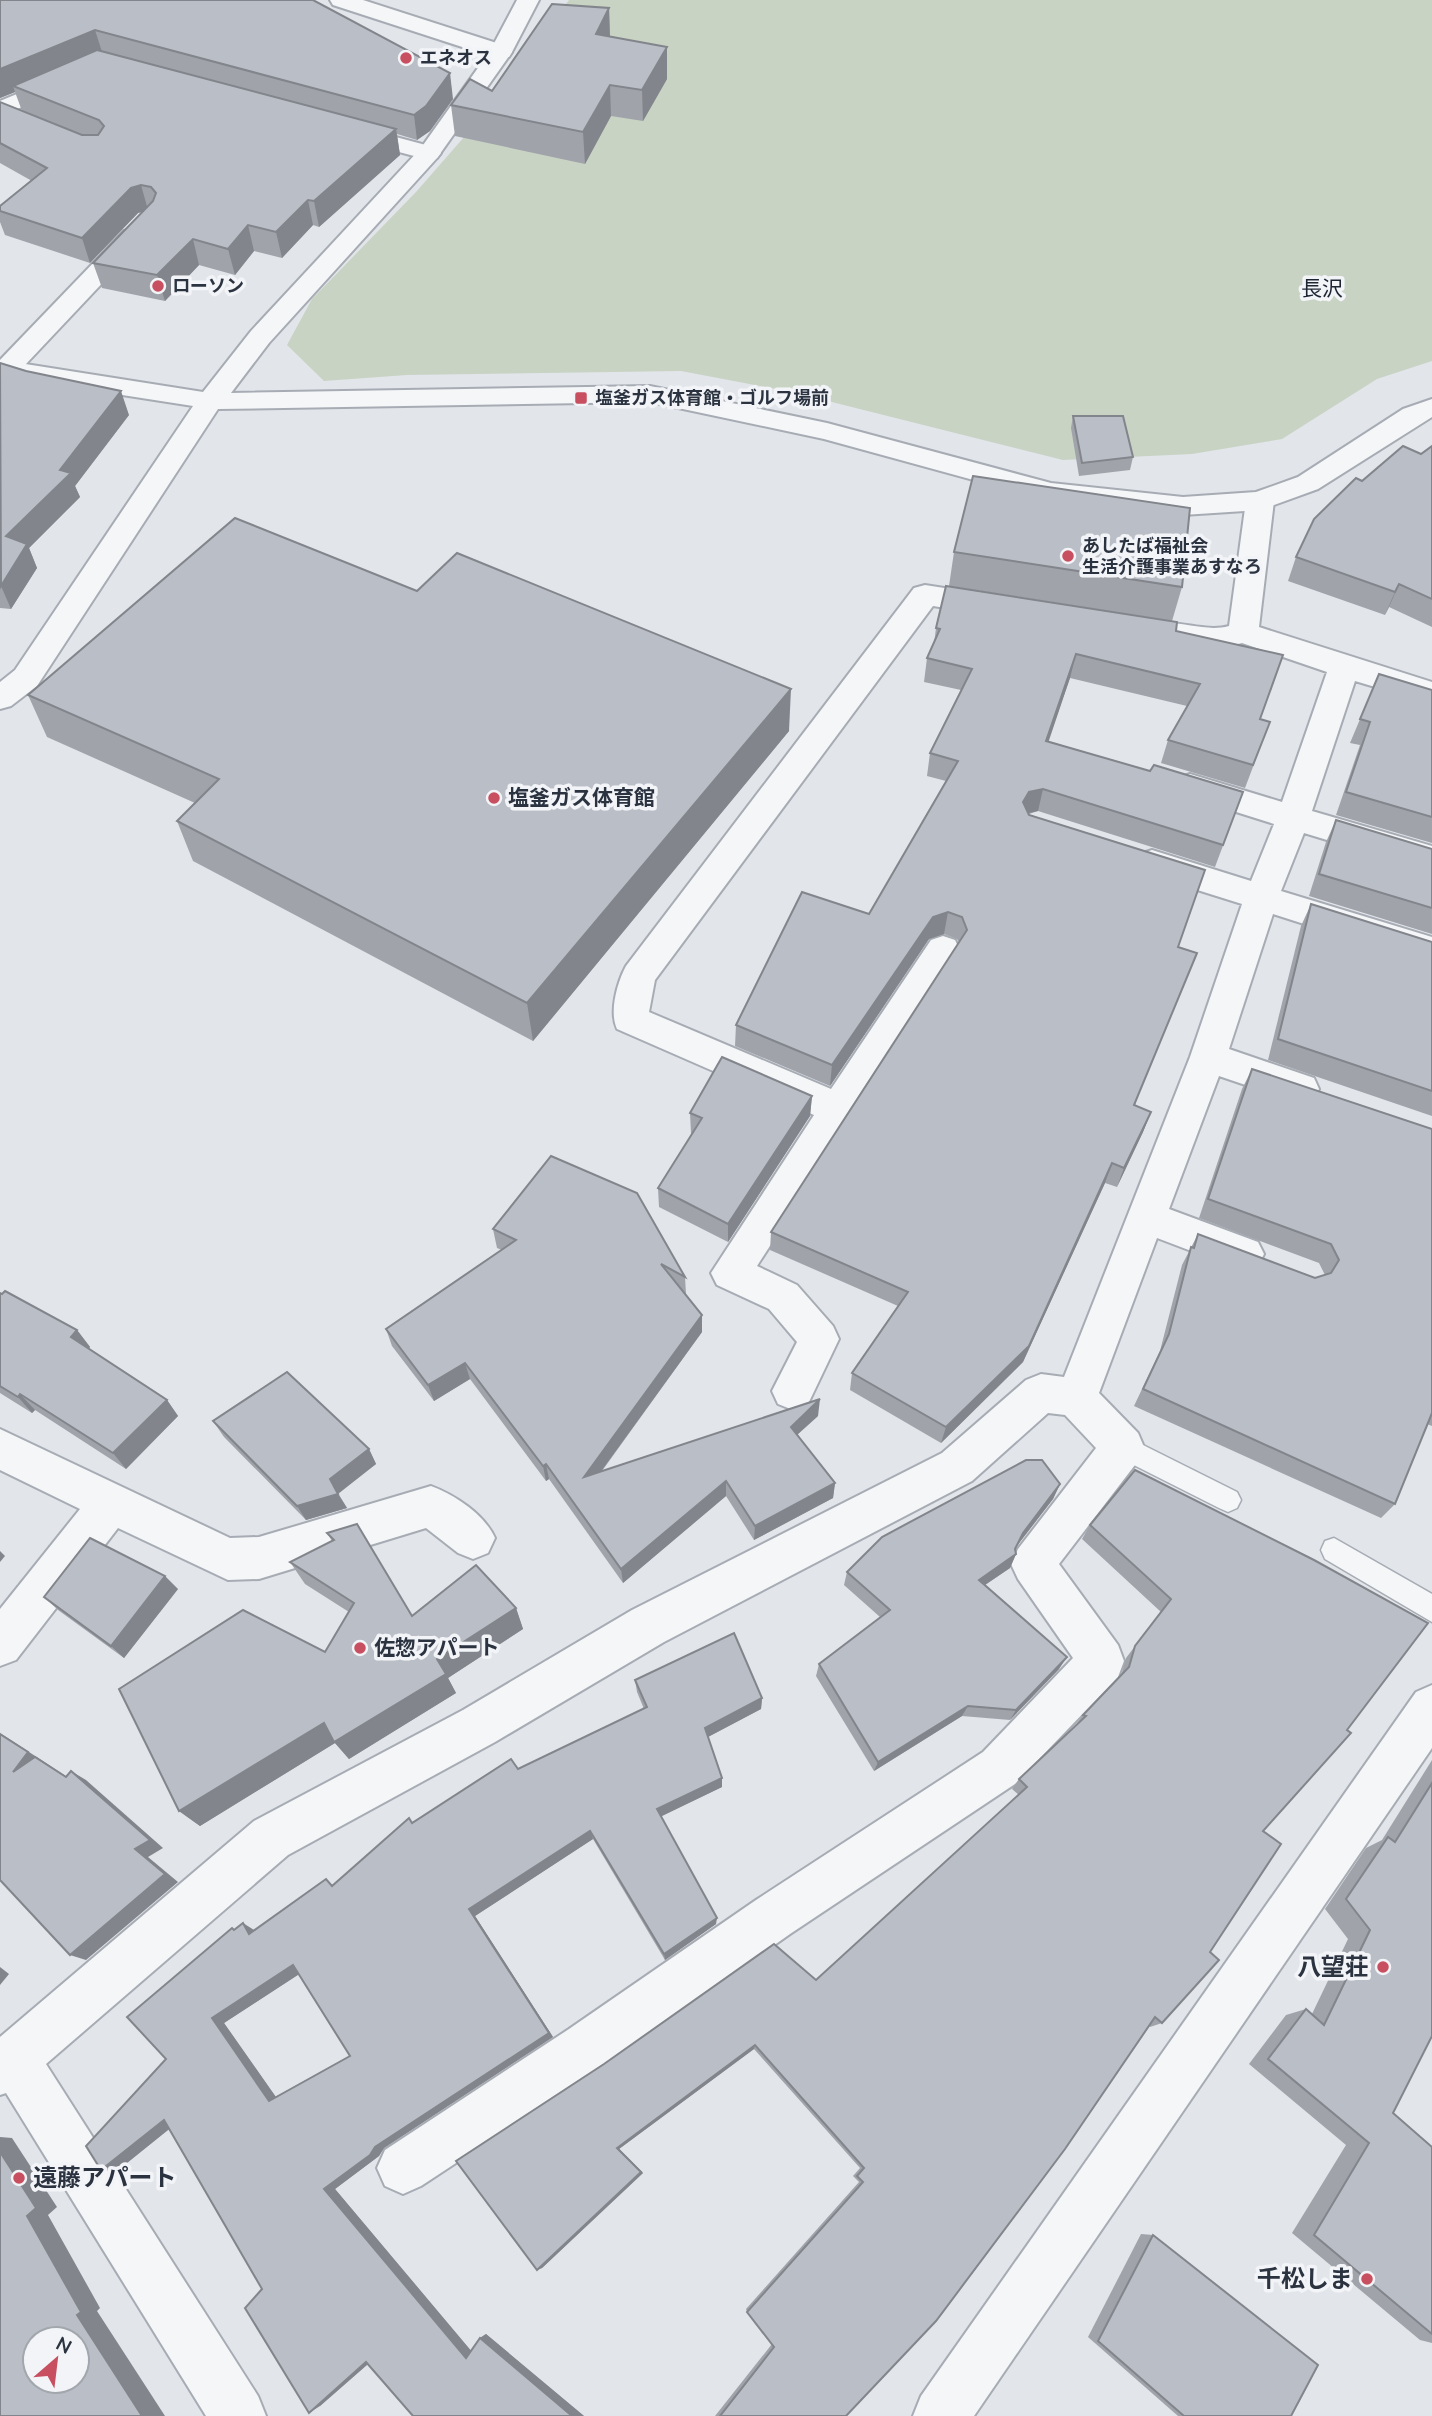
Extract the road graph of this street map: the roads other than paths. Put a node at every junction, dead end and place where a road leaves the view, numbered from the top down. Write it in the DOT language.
graph roads {
  1 [pos="341,0"];
  2 [pos="528,0"];
  3 [pos="501,52"];
  4 [pos="89,70"];
  5 [pos="0,111"];
  6 [pos="24,123"];
  7 [pos="325,125"];
  8 [pos="429,153"];
  9 [pos="149,220"];
  10 [pos="2,371"];
  11 [pos="210,401"];
  12 [pos="1432,407"];
  13 [pos="1260,500"];
  14 [pos="1022,610"];
  15 [pos="1132,627"];
  16 [pos="1243,632"];
  17 [pos="1344,667"];
  18 [pos="1432,692"];
  19 [pos="0,698"];
  20 [pos="1164,778"];
  21 [pos="1294,817"];
  22 [pos="1129,855"];
  23 [pos="1432,859"];
  24 [pos="1261,898"];
  25 [pos="943,950"];
  26 [pos="1432,951"];
  27 [pos="1208,1057"];
  28 [pos="1327,1098"];
  29 [pos="838,1109"];
  30 [pos="1148,1217"];
  31 [pos="1278,1267"];
  32 [pos="793,1391"];
  33 [pos="1076,1398"];
  34 [pos="1124,1447"];
  35 [pos="0,1448"];
  36 [pos="1228,1500"];
  37 [pos="111,1503"];
  38 [pos="473,1538"];
  39 [pos="1334,1550"];
  40 [pos="1432,1609"];
  41 [pos="0,1644"];
  42 [pos="1432,1708"];
  43 [pos="7,2065"];
  44 [pos="403,2168"];
  45 [pos="238,2416"];
  46 [pos="941,2416"];
  1 -- 3 [label="street"];
  2 -- 3 [label="street"];
  3 -- 8 [label="street"];
  4 -- 5 [label="street"];
  5 -- 6 [label="street"];
  7 -- 8 [label="street"];
  8 -- 11 [label="street"];
  9 -- 10 [label="street"];
  10 -- 11 [label="street"];
  11 -- 13 [label="street"];
  11 -- 19 [label="street"];
  12 -- 13 [label="street"];
  13 -- 16 [label="street"];
  14 -- 29 [label="street"];
  15 -- 16 [label="street"];
  16 -- 17 [label="street"];
  17 -- 18 [label="street"];
  17 -- 21 [label="street"];
  20 -- 21 [label="street"];
  21 -- 23 [label="street"];
  21 -- 24 [label="street"];
  22 -- 24 [label="street"];
  24 -- 26 [label="street"];
  24 -- 27 [label="street"];
  25 -- 29 [label="street"];
  27 -- 28 [label="street"];
  27 -- 30 [label="street"];
  29 -- 32 [label="street"];
  30 -- 31 [label="street"];
  30 -- 33 [label="street"];
  33 -- 34 [label="street"];
  33 -- 43 [label="street"];
  34 -- 36 [label="lane"];
  34 -- 44 [label="street"];
  35 -- 37 [label="street"];
  37 -- 38 [label="street"];
  37 -- 41 [label="street"];
  39 -- 40 [label="lane"];
  42 -- 46 [label="street"];
  43 -- 45 [label="street"];
}
